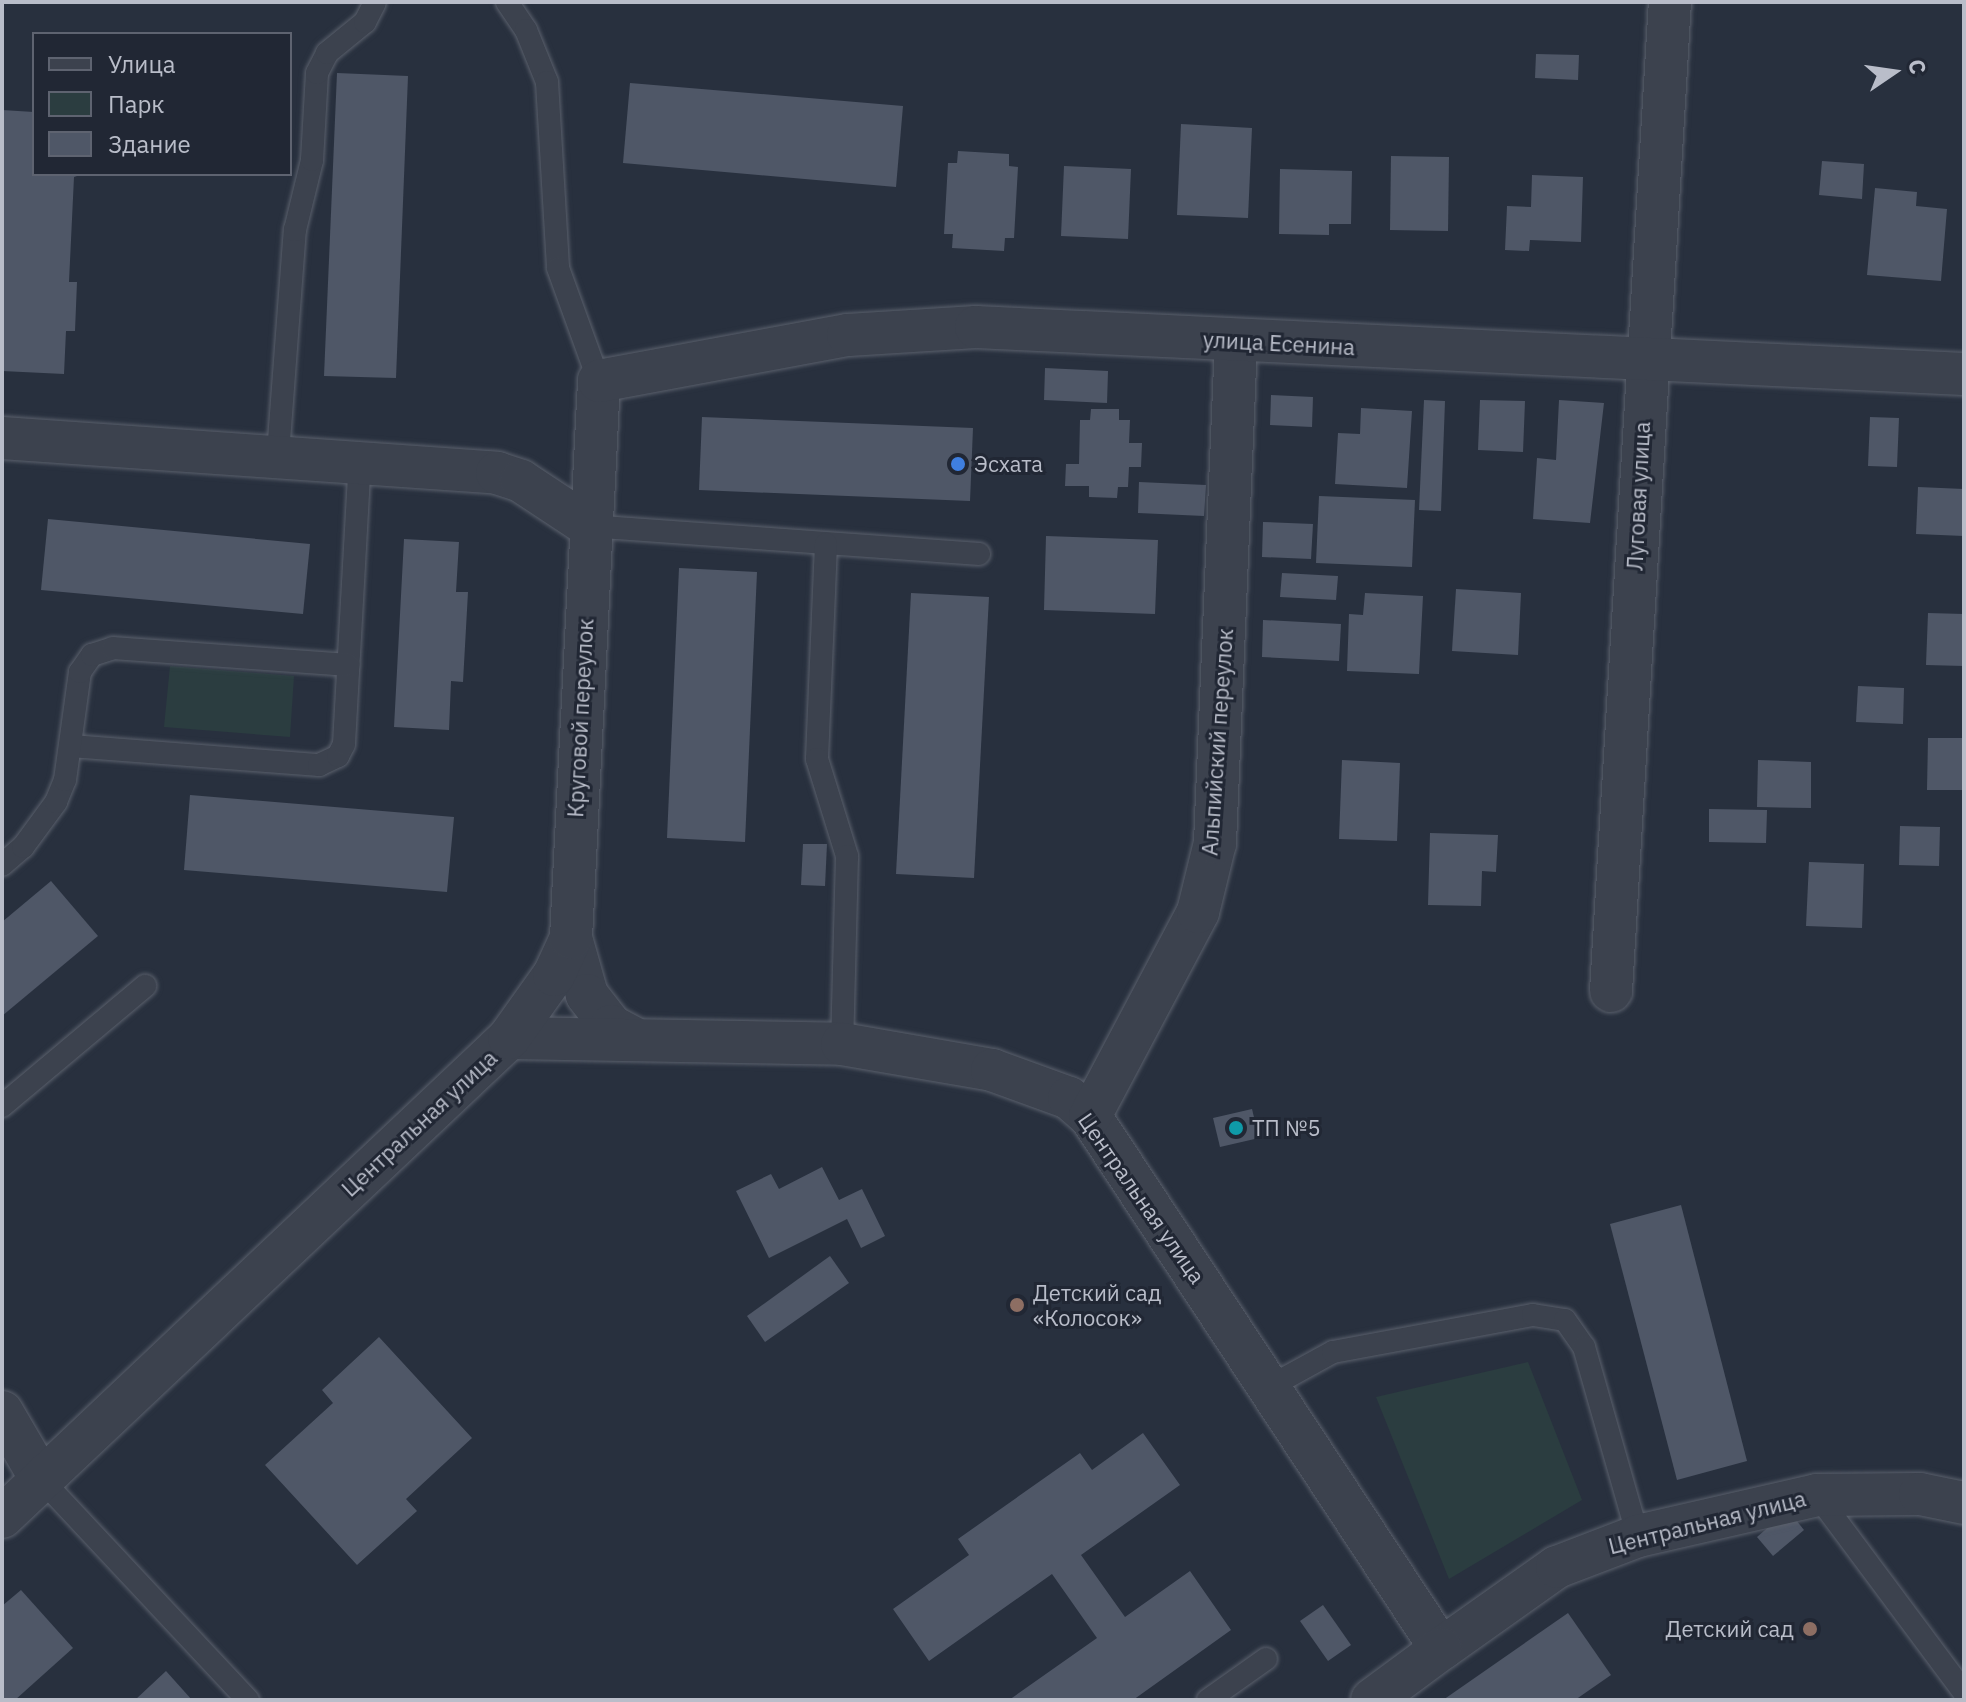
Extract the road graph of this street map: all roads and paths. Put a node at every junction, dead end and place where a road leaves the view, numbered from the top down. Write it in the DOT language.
graph roads {
  1 [pos="375,2"];
  2 [pos="507,2"];
  3 [pos="1670,2"];
  4 [pos="1236,341"];
  5 [pos="1645,362"];
  6 [pos="1964,374"];
  7 [pos="599,381"];
  8 [pos="2,438"];
  9 [pos="278,454"];
  10 [pos="360,460"];
  11 [pos="589,526"];
  12 [pos="826,544"];
  13 [pos="979,554"];
  14 [pos="348,665"];
  15 [pos="71,746"];
  16 [pos="2,865"];
  17 [pos="571,938"];
  18 [pos="145,986"];
  19 [pos="1611,991"];
  20 [pos="632,1037"];
  21 [pos="509,1038"];
  22 [pos="842,1044"];
  23 [pos="2,1106"];
  24 [pos="1090,1116"];
  25 [pos="1269,1387"];
  26 [pos="2,1412"];
  27 [pos="41,1479"];
  28 [pos="1817,1495"];
  29 [pos="1964,1503"];
  30 [pos="2,1517"];
  31 [pos="1638,1536"];
  32 [pos="1441,1649"];
  33 [pos="1266,1659"];
  34 [pos="1964,1692"];
  35 [pos="248,1700"];
  36 [pos="1208,1700"];
  37 [pos="1372,1700"];
  1 -- 9 [label="lane"];
  2 -- 7 [label="lane"];
  3 -- 5 [label="street, Луговая улица"];
  4 -- 5 [label="street, улица Есенина"];
  4 -- 7 [label="street, улица Есенина"];
  4 -- 24 [label="street, Альпийский переулок"];
  5 -- 6 [label="street, улица Есенина"];
  5 -- 19 [label="street, Луговая улица"];
  7 -- 11 [label="street, Круговой переулок"];
  8 -- 9 [label="street"];
  9 -- 10 [label="street"];
  10 -- 11 [label="street"];
  10 -- 14 [label="lane"];
  11 -- 12 [label="lane"];
  11 -- 17 [label="street, Круговой переулок"];
  12 -- 13 [label="lane"];
  12 -- 22 [label="lane"];
  14 -- 15 [label="lane"];
  14 -- 15 [label="lane"];
  15 -- 16 [label="lane"];
  17 -- 20 [label="street"];
  17 -- 21 [label="street, Круговой переулок"];
  18 -- 23 [label="lane"];
  20 -- 21 [label="street, Центральная улица"];
  20 -- 22 [label="street, Центральная улица"];
  21 -- 27 [label="street, Центральная улица"];
  22 -- 24 [label="street, Центральная улица"];
  24 -- 25 [label="street, Центральная улица"];
  25 -- 31 [label="lane"];
  25 -- 32 [label="street, Центральная улица"];
  26 -- 27 [label="street"];
  27 -- 30 [label="street, Центральная улица"];
  27 -- 35 [label="lane"];
  28 -- 29 [label="street, Центральная улица"];
  28 -- 31 [label="street, Центральная улица"];
  28 -- 34 [label="lane"];
  31 -- 32 [label="street, Центральная улица"];
  32 -- 37 [label="street"];
  33 -- 36 [label="lane"];
}
